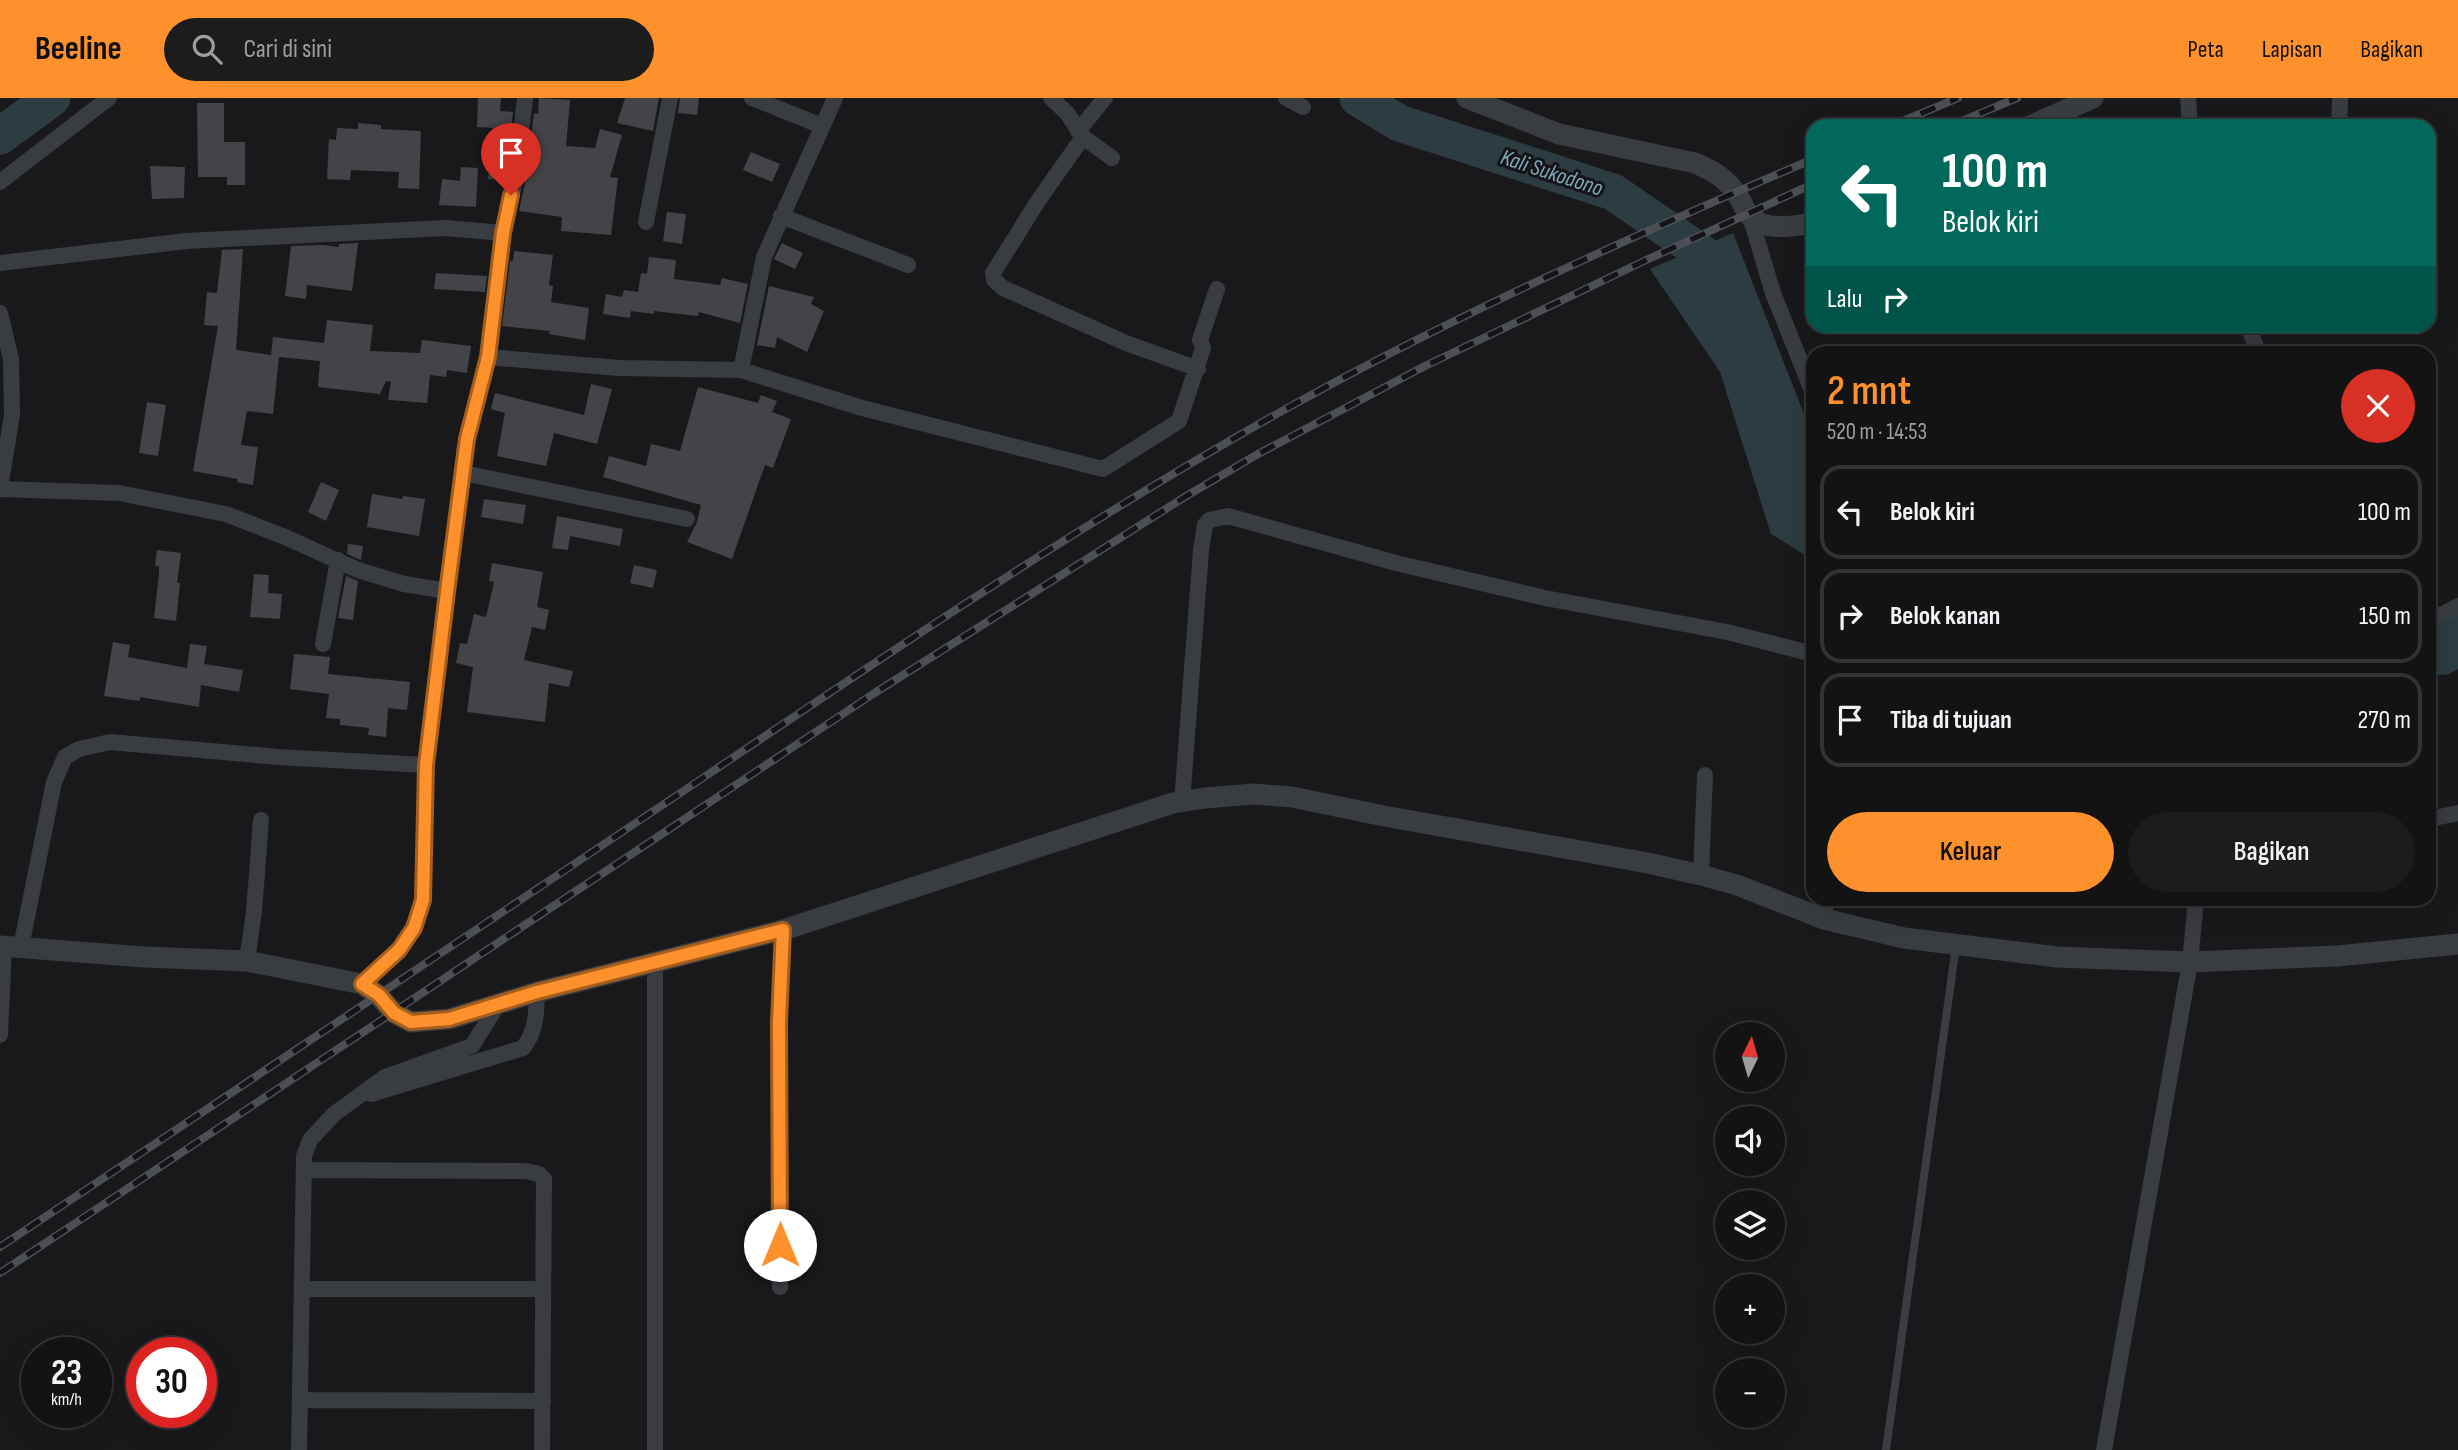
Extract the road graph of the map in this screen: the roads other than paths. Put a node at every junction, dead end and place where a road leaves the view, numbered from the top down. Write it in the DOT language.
graph roads {
  1 [pos="108,98"];
  2 [pos="525,98"];
  3 [pos="670,98"];
  4 [pos="752,98"];
  5 [pos="835,98"];
  6 [pos="1051,98"];
  7 [pos="1105,98"];
  8 [pos="1286,98"];
  9 [pos="1467,98"];
  10 [pos="2093,98"];
  11 [pos="2188,98"];
  12 [pos="2340,98"];
  13 [pos="1303,107"];
  14 [pos="2046,119"];
  15 [pos="2190,119"];
  16 [pos="2339,119"];
  17 [pos="822,126"];
  18 [pos="1080,134"];
  19 [pos="1112,158"];
  20 [pos="0,182"];
  21 [pos="781,216"];
  22 [pos="1750,216"];
  23 [pos="646,222"];
  24 [pos="1806,224"];
  25 [pos="503,233"];
  26 [pos="0,263"];
  27 [pos="908,265"];
  28 [pos="1217,289"];
  29 [pos="0,313"];
  30 [pos="488,357"];
  31 [pos="1198,369"];
  32 [pos="741,370"];
  33 [pos="1806,376"];
  34 [pos="463,473"];
  35 [pos="0,488"];
  36 [pos="687,519"];
  37 [pos="338,560"];
  38 [pos="447,592"];
  39 [pos="2458,606"];
  40 [pos="2436,617"];
  41 [pos="323,644"];
  42 [pos="1806,652"];
  43 [pos="426,765"];
  44 [pos="1705,775"];
  45 [pos="1182,802"];
  46 [pos="2458,813"];
  47 [pos="2436,818"];
  48 [pos="261,820"];
  49 [pos="1701,875"];
  50 [pos="1806,904"];
  51 [pos="2195,906"];
  52 [pos="1825,909"];
  53 [pos="783,930"];
  54 [pos="2458,944"];
  55 [pos="1956,946"];
  56 [pos="9,947"];
  57 [pos="247,961"];
  58 [pos="655,962"];
  59 [pos="2190,962"];
  60 [pos="362,984"];
  61 [pos="537,992"];
  62 [pos="498,1004"];
  63 [pos="0,1035"];
  64 [pos="472,1046"];
  65 [pos="523,1048"];
  66 [pos="359,1098"];
  67 [pos="304,1171"];
  68 [pos="780,1287"];
  69 [pos="302,1289"];
  70 [pos="543,1289"];
  71 [pos="300,1400"];
  72 [pos="543,1401"];
  73 [pos="299,1450"];
  74 [pos="542,1450"];
  75 [pos="655,1450"];
  76 [pos="1886,1450"];
  77 [pos="2104,1450"];
  1 -- 20 [label="street"];
  2 -- 25 [label="street"];
  3 -- 23 [label="street"];
  4 -- 17 [label="street"];
  5 -- 17 [label="street"];
  6 -- 18 [label="street"];
  7 -- 18 [label="street"];
  8 -- 13 [label="street"];
  9 -- 22 [label="street"];
  10 -- 14 [label="street"];
  11 -- 15 [label="street"];
  12 -- 16 [label="street"];
  17 -- 21 [label="street"];
  18 -- 19 [label="street"];
  18 -- 31 [label="street"];
  21 -- 27 [label="street"];
  21 -- 32 [label="street"];
  22 -- 24 [label="street"];
  22 -- 33 [label="street"];
  25 -- 26 [label="street"];
  25 -- 30 [label="street"];
  28 -- 31 [label="street"];
  29 -- 35 [label="street"];
  30 -- 32 [label="street"];
  30 -- 34 [label="street"];
  31 -- 32 [label="street"];
  34 -- 36 [label="street"];
  34 -- 38 [label="street"];
  35 -- 37 [label="street"];
  37 -- 38 [label="street"];
  37 -- 41 [label="street"];
  38 -- 43 [label="street"];
  39 -- 40 [label="street"];
  42 -- 45 [label="street"];
  43 -- 56 [label="street"];
  43 -- 60 [label="street"];
  44 -- 49 [label="street"];
  45 -- 49 [label="street"];
  45 -- 53 [label="street"];
  46 -- 47 [label="street"];
  48 -- 57 [label="street"];
  49 -- 50 [label="street"];
  51 -- 59 [label="street"];
  52 -- 55 [label="street"];
  53 -- 58 [label="street"];
  53 -- 68 [label="street"];
  54 -- 59 [label="street"];
  55 -- 59 [label="street"];
  55 -- 76 [label="lane"];
  56 -- 57 [label="street"];
  56 -- 63 [label="street"];
  57 -- 60 [label="street"];
  58 -- 61 [label="street"];
  58 -- 75 [label="street"];
  59 -- 77 [label="street"];
  60 -- 62 [label="street"];
  61 -- 62 [label="street"];
  61 -- 65 [label="street"];
  62 -- 64 [label="street"];
  64 -- 65 [label="street"];
  64 -- 66 [label="street"];
  65 -- 66 [label="street"];
  66 -- 67 [label="street"];
  67 -- 69 [label="street"];
  67 -- 70 [label="street"];
  69 -- 70 [label="street"];
  69 -- 71 [label="street"];
  70 -- 72 [label="street"];
  71 -- 72 [label="street"];
  71 -- 73 [label="street"];
  72 -- 74 [label="street"];
}
